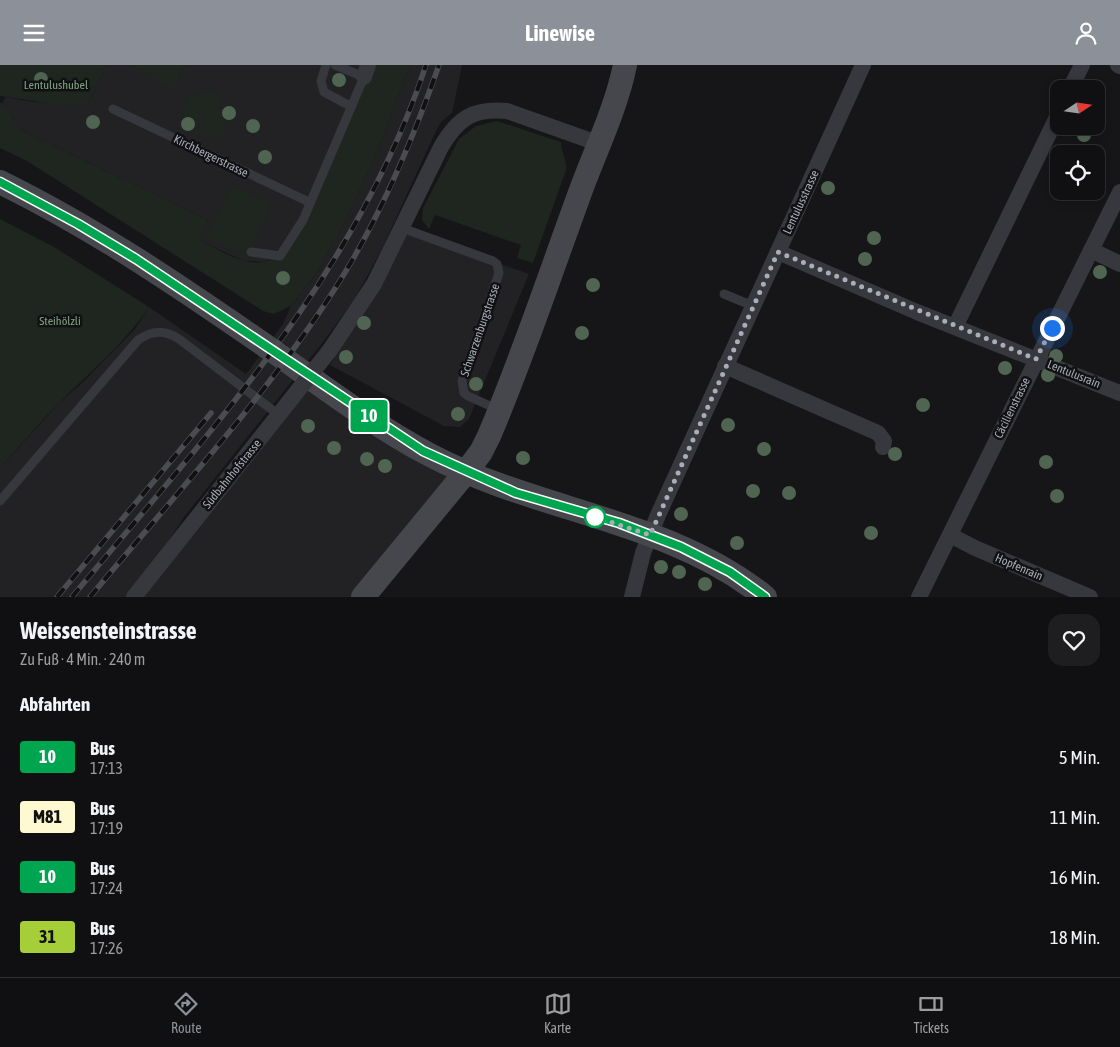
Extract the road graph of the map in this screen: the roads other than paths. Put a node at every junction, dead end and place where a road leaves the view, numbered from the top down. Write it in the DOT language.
graph roads {
  1 [pos="326,65"];
  2 [pos="334,65"];
  3 [pos="625,65"];
  4 [pos="863,65"];
  5 [pos="1082,65"];
  6 [pos="366,71"];
  7 [pos="1074,80"];
  8 [pos="350,105"];
  9 [pos="113,109"];
  10 [pos="1050,132"];
  11 [pos="600,144"];
  12 [pos="0,182"];
  13 [pos="1120,192"];
  14 [pos="309,202"];
  15 [pos="402,228"];
  16 [pos="1091,250"];
  17 [pos="251,252"];
  18 [pos="778,252"];
  19 [pos="1120,264"];
  20 [pos="724,294"];
  21 [pos="753,306"];
  22 [pos="955,327"];
  23 [pos="1036,359"];
  24 [pos="725,366"];
  25 [pos="1120,393"];
  26 [pos="284,409"];
  27 [pos="499,410"];
  28 [pos="883,447"];
  29 [pos="466,472"];
  30 [pos="0,501"];
  31 [pos="650,535"];
  32 [pos="950,535"];
  33 [pos="134,597"];
  34 [pos="363,597"];
  35 [pos="632,597"];
  36 [pos="765,597"];
  37 [pos="919,597"];
  38 [pos="1090,597"];
  1 -- 8 [label="lane"];
  2 -- 6 [label="lane"];
  3 -- 11 [label="main road"];
  4 -- 18 [label="street, Lentulusstrasse"];
  5 -- 7 [label="street"];
  6 -- 8 [label="lane"];
  8 -- 14 [label="lane"];
  9 -- 14 [label="lane, Kirchbergerstrasse"];
  10 -- 22 [label="street"];
  11 -- 15 [label="street"];
  11 -- 27 [label="main road"];
  12 -- 29 [label="main road"];
  13 -- 16 [label="street, Cäcilienstrasse"];
  14 -- 17 [label="lane"];
  15 -- 26 [label="street, Südbahnhofstrasse, bridge"];
  15 -- 27 [label="lane, Schwarzenburgstrasse"];
  16 -- 19 [label="street"];
  16 -- 23 [label="street, Cäcilienstrasse"];
  18 -- 21 [label="street, Lentulusstrasse"];
  18 -- 22 [label="street, Lentulusrain"];
  20 -- 21 [label="lane"];
  21 -- 24 [label="street, Lentulusstrasse"];
  22 -- 23 [label="street, Lentulusrain"];
  23 -- 25 [label="street, Lentulusrain"];
  23 -- 32 [label="street, Cäcilienstrasse"];
  24 -- 28 [label="street"];
  24 -- 31 [label="street, Lentulusstrasse"];
  26 -- 30 [label="lane"];
  26 -- 33 [label="street, Südbahnhofstrasse"];
  27 -- 29 [label="main road"];
  29 -- 31 [label="main road"];
  29 -- 34 [label="main road"];
  31 -- 35 [label="street, Lentulusstrasse"];
  31 -- 36 [label="main road"];
  32 -- 37 [label="street, Cäcilienstrasse"];
  32 -- 38 [label="street, Hopfenrain"];
}
